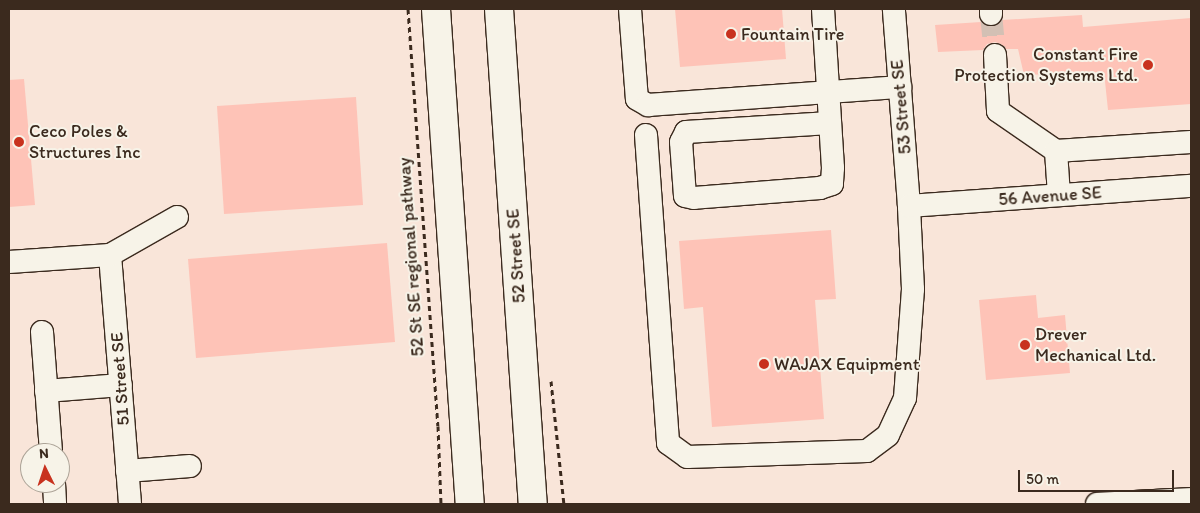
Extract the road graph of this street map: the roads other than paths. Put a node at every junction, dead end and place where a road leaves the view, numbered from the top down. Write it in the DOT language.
graph roads {
  1 [pos="436,9"];
  2 [pos="499,9"];
  3 [pos="630,9"];
  4 [pos="823,9"];
  5 [pos="894,9"];
  6 [pos="995,56"];
  7 [pos="900,86"];
  8 [pos="828,91"];
  9 [pos="830,123"];
  10 [pos="646,135"];
  11 [pos="1191,142"];
  12 [pos="1056,151"];
  13 [pos="1191,186"];
  14 [pos="1059,195"];
  15 [pos="909,206"];
  16 [pos="177,217"];
  17 [pos="110,255"];
  18 [pos="9,262"];
  19 [pos="42,332"];
  20 [pos="121,385"];
  21 [pos="46,391"];
  22 [pos="50,443"];
  23 [pos="190,466"];
  24 [pos="127,471"];
  25 [pos="1191,499"];
  26 [pos="130,504"];
  27 [pos="470,504"];
  28 [pos="533,504"];
  29 [pos="1097,504"];
  1 -- 27 [label="main road"];
  2 -- 28 [label="main road, 52 Street SE"];
  3 -- 8 [label="street"];
  4 -- 8 [label="street"];
  5 -- 7 [label="street, 53 Street SE"];
  6 -- 12 [label="street"];
  7 -- 8 [label="street"];
  7 -- 15 [label="street, 53 Street SE"];
  8 -- 9 [label="street"];
  9 -- 9 [label="street"];
  10 -- 15 [label="street, 53 Street SE"];
  11 -- 12 [label="street"];
  12 -- 14 [label="street"];
  13 -- 14 [label="street, 56 Avenue SE"];
  14 -- 15 [label="street, 56 Avenue SE"];
  16 -- 17 [label="street"];
  17 -- 18 [label="street"];
  17 -- 20 [label="street, 51 Street SE"];
  19 -- 21 [label="street"];
  20 -- 21 [label="street"];
  20 -- 24 [label="street, 51 Street SE"];
  21 -- 22 [label="street"];
  23 -- 24 [label="street"];
  24 -- 26 [label="street, 51 Street SE"];
  25 -- 29 [label="street"];
}
